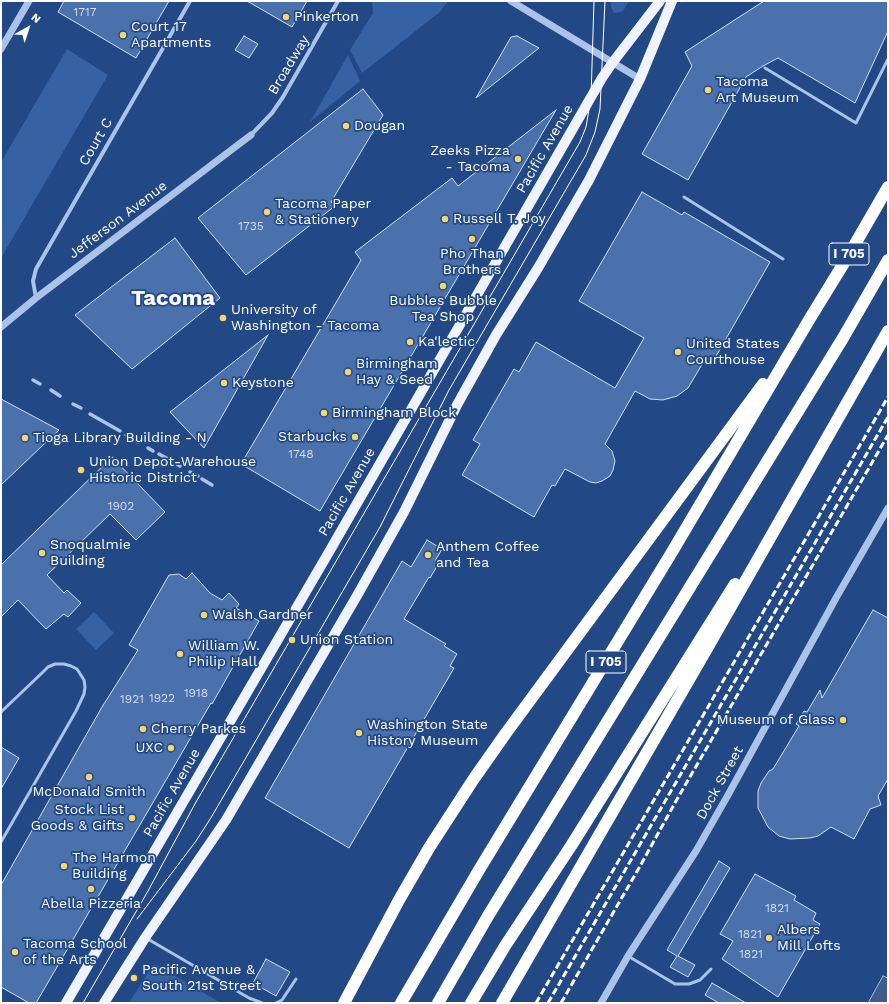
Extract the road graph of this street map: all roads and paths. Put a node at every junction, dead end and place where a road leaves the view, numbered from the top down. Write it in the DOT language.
graph roads {
  1 [pos="29,1"];
  2 [pos="190,1"];
  3 [pos="338,1"];
  4 [pos="511,1"];
  5 [pos="660,1"];
  6 [pos="672,1"];
  7 [pos="1,49"];
  8 [pos="888,59"];
  9 [pos="613,62"];
  10 [pos="765,68"];
  11 [pos="640,79"];
  12 [pos="251,135"];
  13 [pos="888,187"];
  14 [pos="684,197"];
  15 [pos="783,259"];
  16 [pos="888,260"];
  17 [pos="36,298"];
  18 [pos="808,320"];
  19 [pos="1,327"];
  20 [pos="888,332"];
  21 [pos="33,380"];
  22 [pos="40,384"];
  23 [pos="51,390"];
  24 [pos="60,396"];
  25 [pos="73,404"];
  26 [pos="81,408"];
  27 [pos="90,414"];
  28 [pos="120,431"];
  29 [pos="830,432"];
  30 [pos="129,437"];
  31 [pos="138,442"];
  32 [pos="148,448"];
  33 [pos="153,450"];
  34 [pos="159,454"];
  35 [pos="168,459"];
  36 [pos="175,463"];
  37 [pos="180,466"];
  38 [pos="190,472"];
  39 [pos="198,476"];
  40 [pos="202,479"];
  41 [pos="212,485"];
  42 [pos="888,508"];
  43 [pos="1,712"];
  44 [pos="1,842"];
  45 [pos="145,938"];
  46 [pos="628,956"];
  47 [pos="711,968"];
  48 [pos="296,979"];
  49 [pos="66,1003"];
  50 [pos="104,1003"];
  51 [pos="262,1003"];
  52 [pos="276,1003"];
  53 [pos="344,1003"];
  54 [pos="401,1003"];
  55 [pos="438,1003"];
  56 [pos="471,1003"];
  57 [pos="502,1003"];
  58 [pos="601,1003"];
  1 -- 7 [label="street"];
  2 -- 17 [label="street, Court C"];
  3 -- 12 [label="street, Broadway"];
  4 -- 9 [label="street"];
  5 -- 9 [label="main road, Pacific Avenue"];
  6 -- 11 [label="main road"];
  8 -- 10 [label="lane"];
  9 -- 11 [label="street"];
  9 -- 49 [label="main road, Pacific Avenue"];
  11 -- 45 [label="main road"];
  12 -- 17 [label="street, Jefferson Avenue"];
  13 -- 18 [label="highway, I 705"];
  14 -- 15 [label="lane"];
  16 -- 55 [label="highway"];
  17 -- 19 [label="street, Jefferson Avenue"];
  18 -- 53 [label="highway"];
  18 -- 54 [label="highway, I 705"];
  20 -- 29 [label="highway"];
  21 -- 22 [label="street"];
  23 -- 24 [label="street"];
  25 -- 26 [label="street"];
  27 -- 28 [label="street"];
  29 -- 56 [label="highway"];
  29 -- 57 [label="highway"];
  30 -- 31 [label="street"];
  32 -- 33 [label="street"];
  34 -- 35 [label="street"];
  36 -- 37 [label="street"];
  38 -- 39 [label="street"];
  40 -- 41 [label="street"];
  42 -- 46 [label="street, Dock Street"];
  43 -- 44 [label="lane"];
  45 -- 50 [label="main road"];
  45 -- 51 [label="lane"];
  46 -- 47 [label="lane"];
  46 -- 58 [label="street, Dock Street"];
  48 -- 52 [label="lane"];
}
